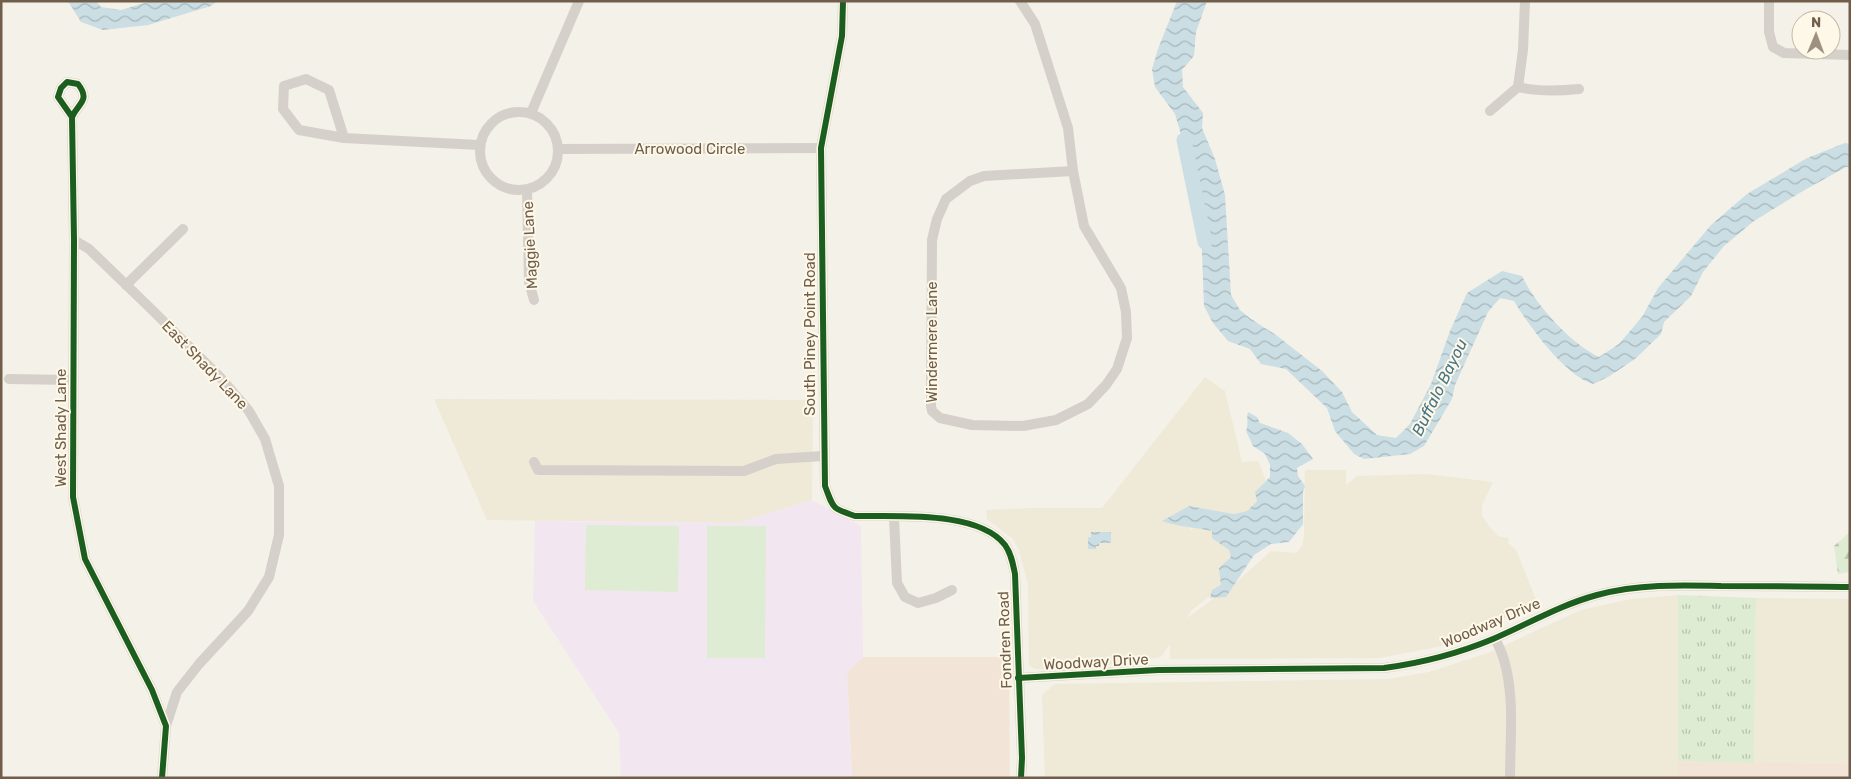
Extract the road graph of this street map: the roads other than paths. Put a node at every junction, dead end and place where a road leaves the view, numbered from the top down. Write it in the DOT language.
graph roads {
  1 [pos="579,1"];
  2 [pos="844,1"];
  3 [pos="1020,1"];
  4 [pos="1524,1"];
  5 [pos="1769,1"];
  6 [pos="1850,56"];
  7 [pos="1518,87"];
  8 [pos="1579,89"];
  9 [pos="1490,111"];
  10 [pos="531,113"];
  11 [pos="72,117"];
  12 [pos="344,138"];
  13 [pos="479,145"];
  14 [pos="821,148"];
  15 [pos="558,150"];
  16 [pos="1073,171"];
  17 [pos="527,190"];
  18 [pos="183,229"];
  19 [pos="74,240"];
  20 [pos="126,285"];
  21 [pos="534,300"];
  22 [pos="8,379"];
  23 [pos="73,380"];
  24 [pos="823,456"];
  25 [pos="534,462"];
  26 [pos="894,517"];
  27 [pos="988,532"];
  28 [pos="1850,587"];
  29 [pos="952,590"];
  30 [pos="1495,638"];
  31 [pos="1018,678"];
  32 [pos="166,726"];
  33 [pos="1022,758"];
  34 [pos="162,778"];
  35 [pos="1021,778"];
  36 [pos="1027,778"];
  37 [pos="1510,778"];
  1 -- 10 [label="street"];
  2 -- 14 [label="street, South Piney Point Road"];
  3 -- 16 [label="street, Windermere Lane"];
  4 -- 7 [label="street"];
  5 -- 6 [label="street"];
  7 -- 8 [label="street"];
  7 -- 9 [label="street"];
  10 -- 13 [label="street"];
  10 -- 15 [label="street"];
  11 -- 19 [label="street, West Shady Lane"];
  12 -- 12 [label="street"];
  12 -- 13 [label="street"];
  13 -- 17 [label="street"];
  14 -- 15 [label="street, Arrowood Circle"];
  14 -- 24 [label="street, South Piney Point Road"];
  15 -- 17 [label="street"];
  16 -- 16 [label="street, Windermere Lane"];
  17 -- 21 [label="street, Maggie Lane"];
  18 -- 20 [label="street"];
  19 -- 20 [label="street, East Shady Lane"];
  19 -- 23 [label="street, West Shady Lane"];
  20 -- 32 [label="street, East Shady Lane"];
  22 -- 23 [label="street"];
  23 -- 32 [label="street, West Shady Lane"];
  24 -- 25 [label="street"];
  24 -- 26 [label="street, South Piney Point Road"];
  26 -- 27 [label="street, South Piney Point Road"];
  26 -- 29 [label="street"];
  27 -- 31 [label="street, Fondren Road"];
  28 -- 30 [label="street, Woodway Drive"];
  30 -- 31 [label="street, Woodway Drive"];
  30 -- 37 [label="street"];
  31 -- 33 [label="street, Fondren Road"];
  32 -- 34 [label="street, West Shady Lane"];
  33 -- 35 [label="street, Fondren Road"];
  33 -- 36 [label="street, Fondren Road"];
}
